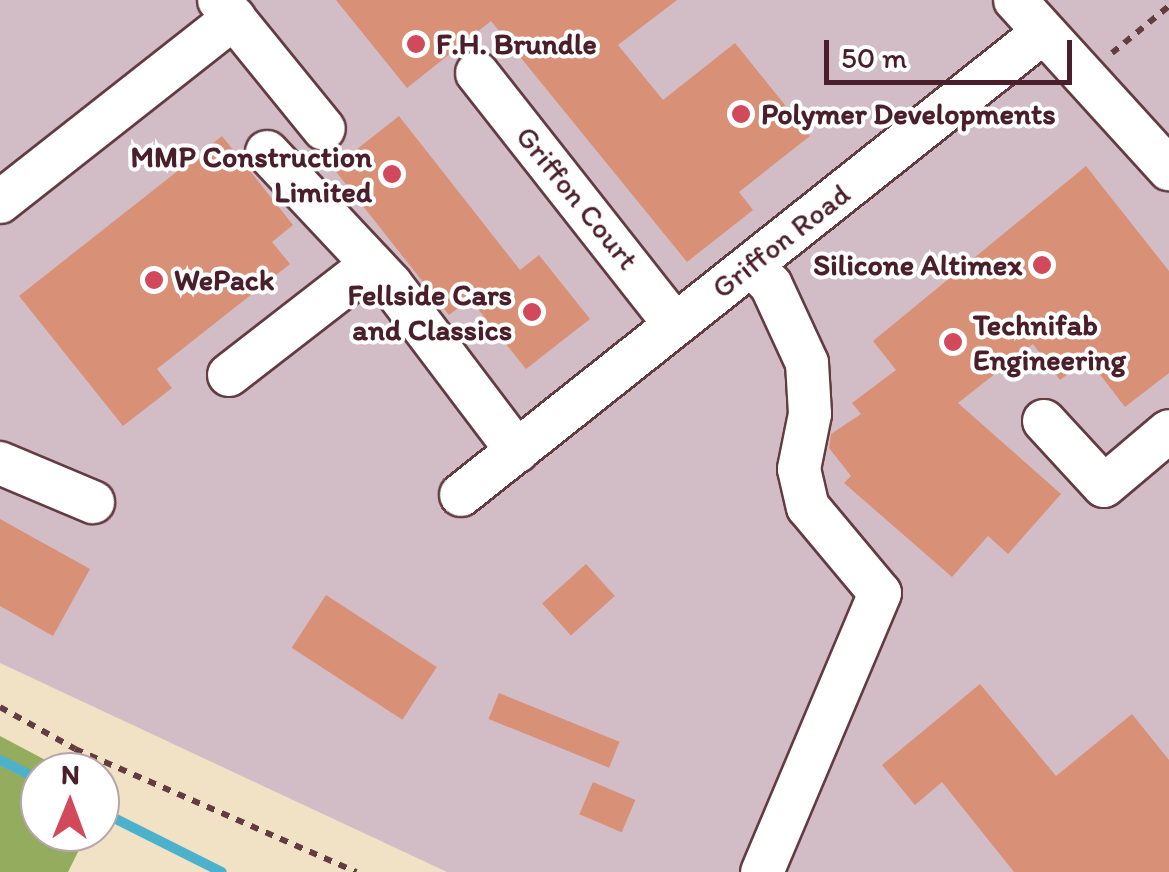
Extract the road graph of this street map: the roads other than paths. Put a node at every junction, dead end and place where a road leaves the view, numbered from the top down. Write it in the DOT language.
graph roads {
  1 [pos="1015,0"];
  2 [pos="226,9"];
  3 [pos="1044,32"];
  4 [pos="477,73"];
  5 [pos="324,128"];
  6 [pos="267,152"];
  7 [pos="1169,169"];
  8 [pos="0,202"];
  9 [pos="372,264"];
  10 [pos="751,265"];
  11 [pos="674,326"];
  12 [pos="229,375"];
  13 [pos="1044,422"];
  14 [pos="1169,431"];
  15 [pos="517,451"];
  16 [pos="0,464"];
  17 [pos="461,495"];
  18 [pos="93,502"];
  19 [pos="762,872"];
  1 -- 3 [label="street"];
  2 -- 5 [label="street"];
  2 -- 8 [label="street"];
  3 -- 7 [label="street"];
  3 -- 10 [label="street, Griffon Road"];
  4 -- 11 [label="street, Griffon Court"];
  6 -- 9 [label="street"];
  9 -- 12 [label="street"];
  9 -- 15 [label="street"];
  10 -- 11 [label="street, Griffon Road"];
  10 -- 19 [label="street"];
  11 -- 15 [label="street, Griffon Road"];
  13 -- 14 [label="street"];
  15 -- 17 [label="street, Griffon Road"];
  16 -- 18 [label="street"];
}
